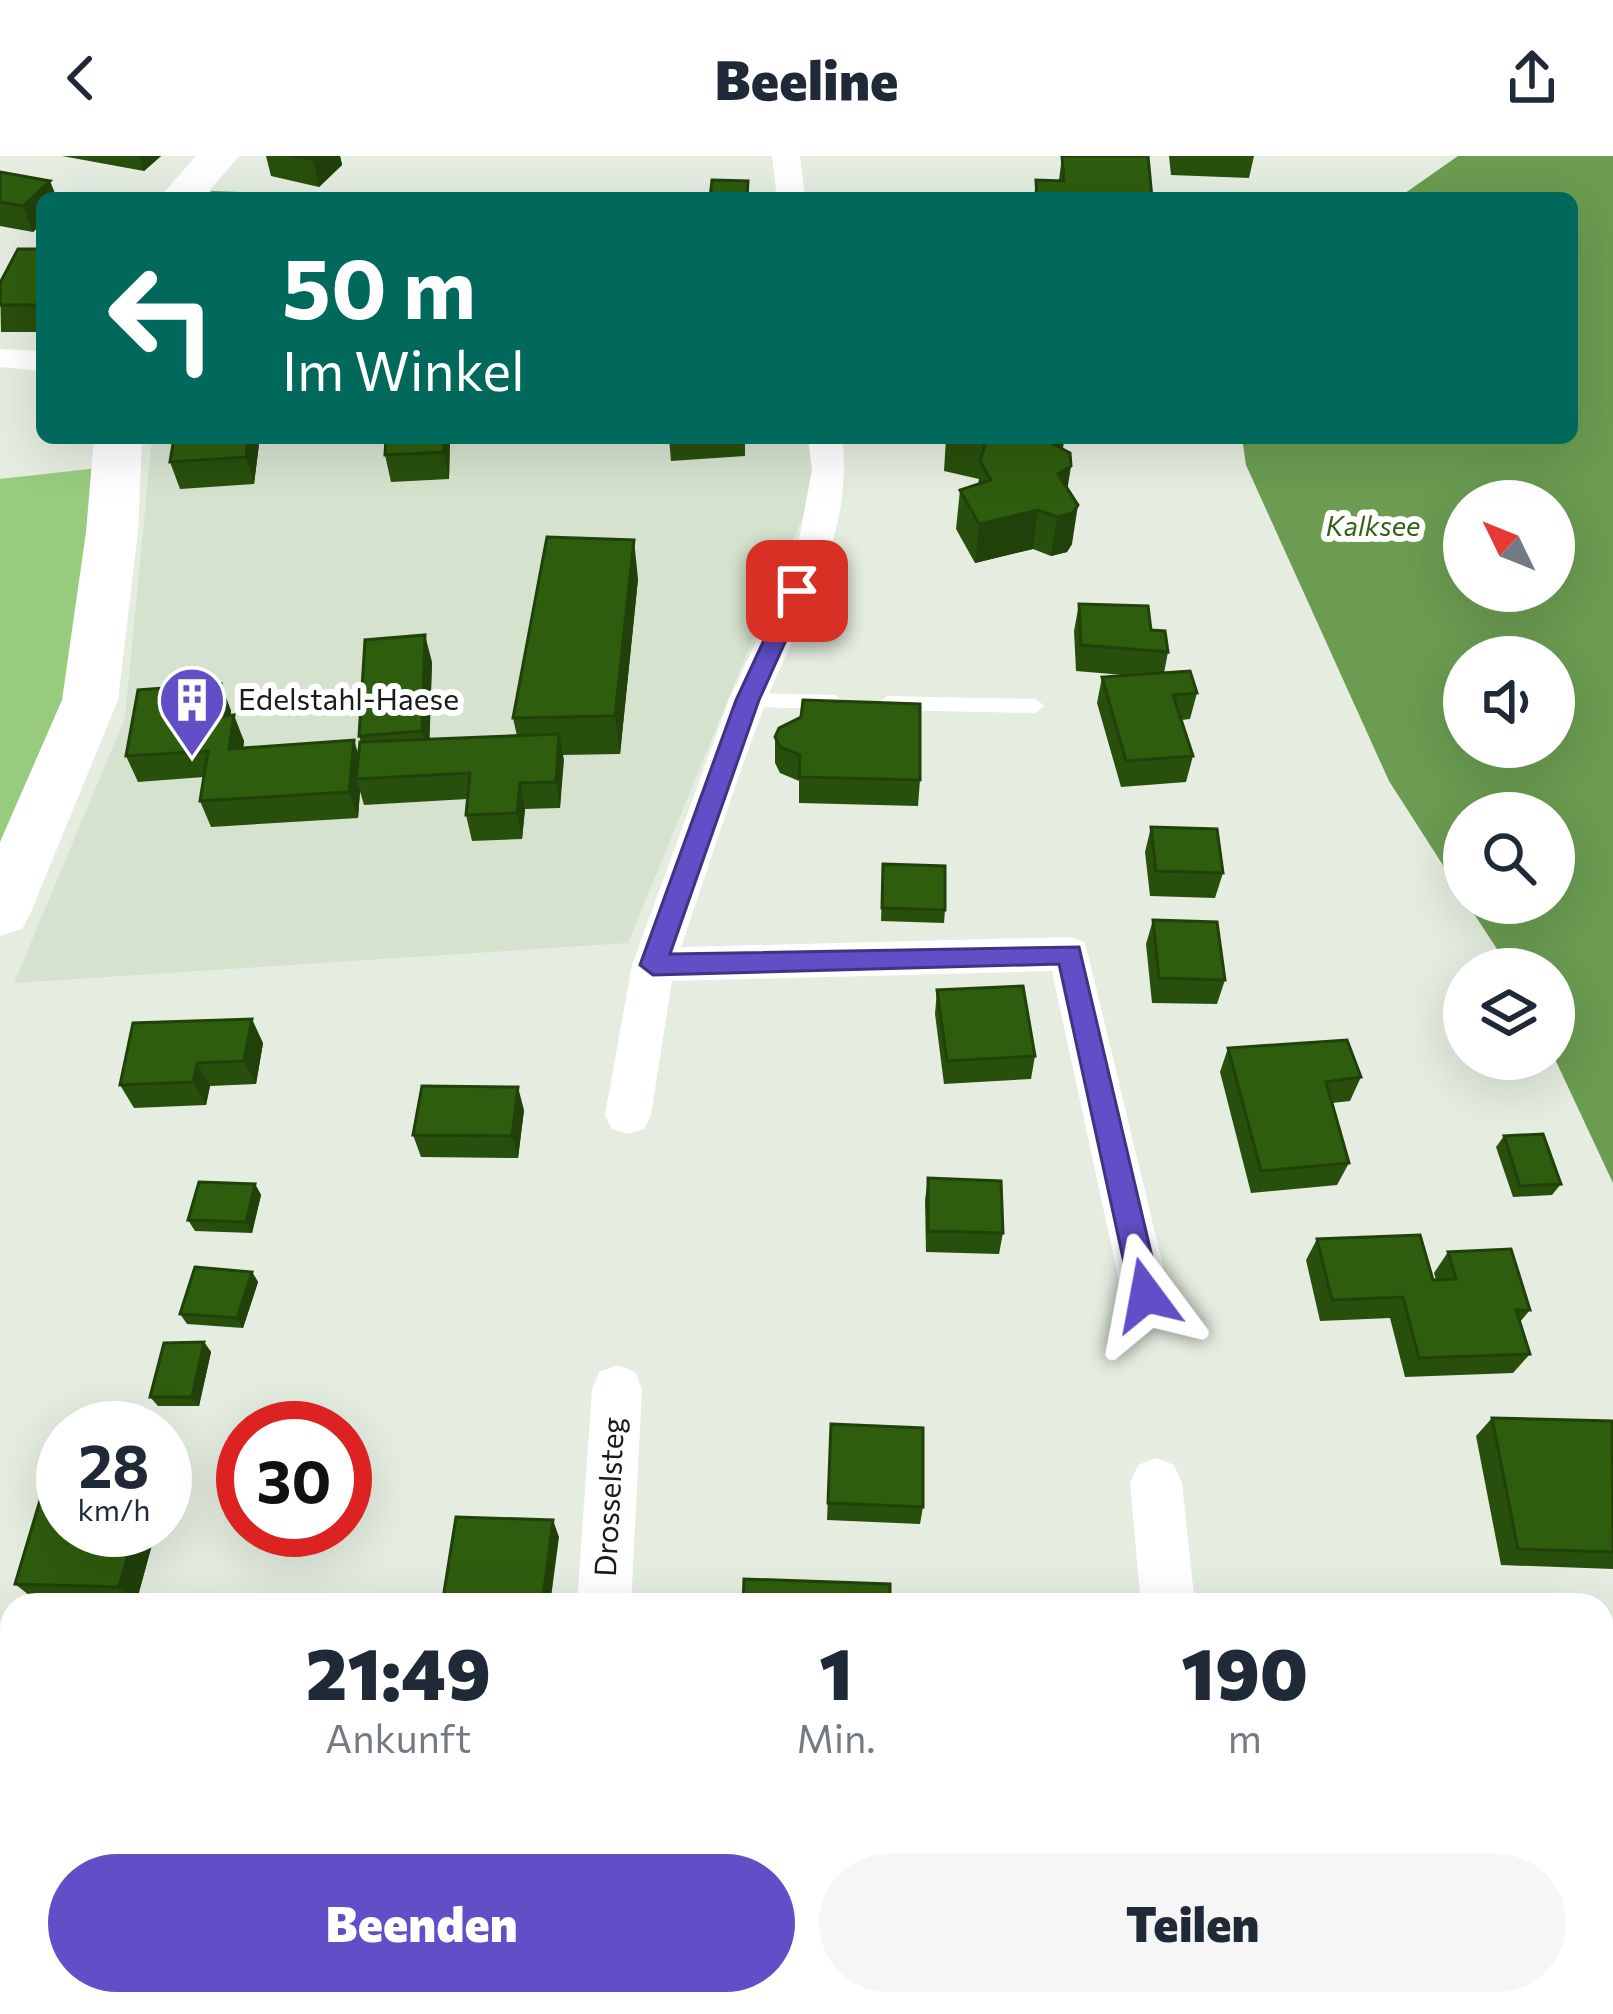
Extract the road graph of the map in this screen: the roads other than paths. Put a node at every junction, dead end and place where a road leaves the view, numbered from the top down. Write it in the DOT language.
graph roads {
  1 [pos="219,156"];
  2 [pos="786,156"];
  3 [pos="186,192"];
  4 [pos="790,192"];
  5 [pos="0,358"];
  6 [pos="36,361"];
  7 [pos="118,444"];
  8 [pos="825,444"];
  9 [pos="748,700"];
  10 [pos="1035,706"];
  11 [pos="0,912"];
  12 [pos="653,965"];
  13 [pos="628,1114"];
  14 [pos="1146,1295"];
  15 [pos="617,1389"];
  16 [pos="1156,1483"];
  17 [pos="605,1593"];
  18 [pos="1167,1593"];
  1 -- 3 [label="main road"];
  2 -- 4 [label="street"];
  5 -- 6 [label="street"];
  7 -- 11 [label="main road"];
  8 -- 9 [label="street"];
  9 -- 10 [label="lane"];
  9 -- 12 [label="street"];
  12 -- 13 [label="street"];
  12 -- 14 [label="street"];
  15 -- 17 [label="street, Drosselsteg"];
  16 -- 18 [label="street"];
}
